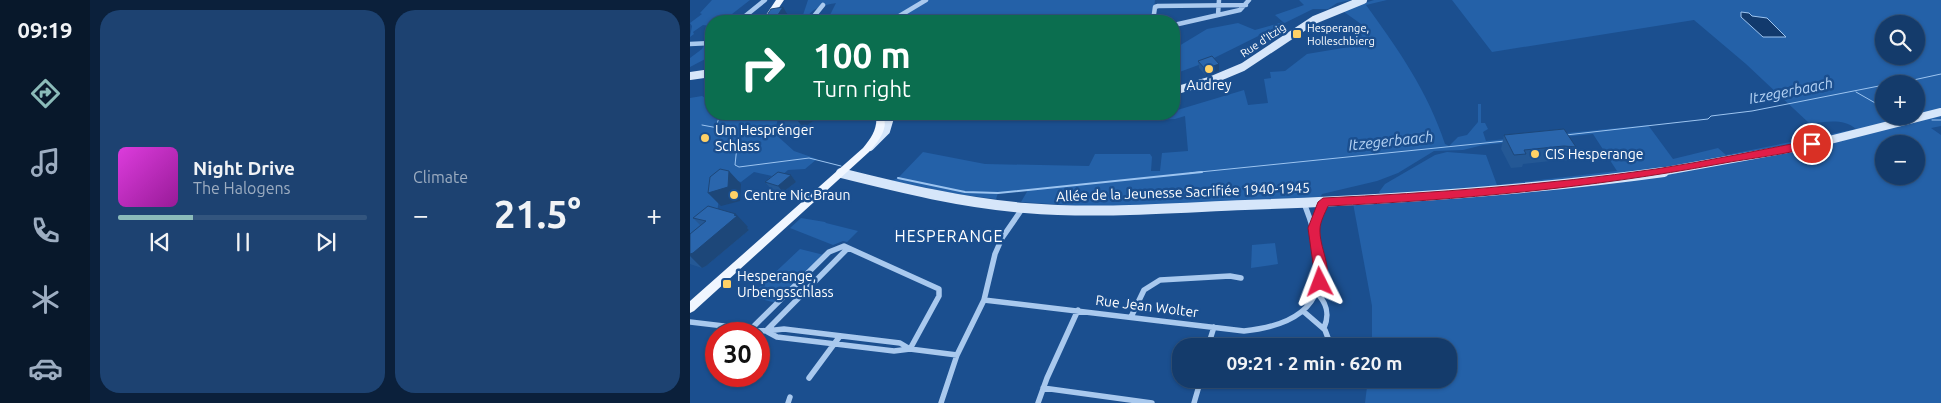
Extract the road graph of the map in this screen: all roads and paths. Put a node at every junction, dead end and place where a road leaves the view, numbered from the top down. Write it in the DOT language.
graph roads {
  1 [pos="765,0"];
  2 [pos="780,0"];
  3 [pos="926,0"];
  4 [pos="1249,0"];
  5 [pos="1363,0"];
  6 [pos="1219,3"];
  7 [pos="823,5"];
  8 [pos="1246,5"];
  9 [pos="746,15"];
  10 [pos="770,15"];
  11 [pos="813,15"];
  12 [pos="898,15"];
  13 [pos="1154,15"];
  14 [pos="1218,15"];
  15 [pos="1180,24"];
  16 [pos="705,43"];
  17 [pos="690,44"];
  18 [pos="696,44"];
  19 [pos="690,49"];
  20 [pos="705,74"];
  21 [pos="690,76"];
  22 [pos="1180,89"];
  23 [pos="1941,112"];
  24 [pos="881,120"];
  25 [pos="889,120"];
  26 [pos="866,150"];
  27 [pos="841,173"];
  28 [pos="1323,202"];
  29 [pos="1304,203"];
  30 [pos="1022,207"];
  31 [pos="1314,228"];
  32 [pos="848,248"];
  33 [pos="1241,278"];
  34 [pos="1316,292"];
  35 [pos="984,300"];
  36 [pos="690,308"];
  37 [pos="1078,310"];
  38 [pos="1303,311"];
  39 [pos="1131,317"];
  40 [pos="690,322"];
  41 [pos="758,322"];
  42 [pos="705,324"];
  43 [pos="770,327"];
  44 [pos="1214,327"];
  45 [pos="1324,328"];
  46 [pos="770,331"];
  47 [pos="770,333"];
  48 [pos="840,336"];
  49 [pos="1211,338"];
  50 [pos="1330,338"];
  51 [pos="834,344"];
  52 [pos="910,349"];
  53 [pos="957,355"];
  54 [pos="809,378"];
  55 [pos="1043,388"];
  56 [pos="1198,388"];
  57 [pos="941,403"];
  58 [pos="1038,403"];
  59 [pos="1152,403"];
  60 [pos="1194,403"];
  1 -- 9 [label="street"];
  2 -- 10 [label="main road"];
  3 -- 12 [label="street"];
  4 -- 8 [label="street"];
  5 -- 22 [label="main road, Rue d'Itzig"];
  6 -- 8 [label="street"];
  6 -- 13 [label="street"];
  6 -- 14 [label="street"];
  7 -- 11 [label="street"];
  8 -- 14 [label="street"];
  14 -- 15 [label="street"];
  16 -- 18 [label="street"];
  17 -- 18 [label="street"];
  18 -- 19 [label="street"];
  20 -- 21 [label="main road"];
  23 -- 28 [label="main road, Allée de la Jeunesse Sacrifiée 1940-1945"];
  24 -- 26 [label="main road"];
  25 -- 26 [label="main road"];
  26 -- 27 [label="main road"];
  27 -- 30 [label="main road, Allée de la Jeunesse Sacrifiée 1940-1945"];
  27 -- 36 [label="main road"];
  28 -- 29 [label="main road, Allée de la Jeunesse Sacrifiée 1940-1945"];
  28 -- 31 [label="street, Rue Jean Wolter"];
  29 -- 30 [label="main road, Allée de la Jeunesse Sacrifiée 1940-1945"];
  29 -- 31 [label="street, Rue Jean Wolter"];
  30 -- 35 [label="street"];
  31 -- 34 [label="street, Rue Jean Wolter"];
  32 -- 41 [label="street"];
  32 -- 43 [label="street"];
  32 -- 52 [label="street"];
  33 -- 39 [label="street"];
  34 -- 38 [label="street, Rue Jean Wolter"];
  34 -- 45 [label="street"];
  35 -- 37 [label="street, Rue Jean Wolter"];
  35 -- 53 [label="street"];
  37 -- 39 [label="street, Rue Jean Wolter"];
  37 -- 55 [label="street"];
  38 -- 44 [label="street, Rue Jean Wolter"];
  38 -- 45 [label="street"];
  39 -- 44 [label="street, Rue Jean Wolter"];
  40 -- 42 [label="street"];
  44 -- 49 [label="street"];
  45 -- 50 [label="street"];
  46 -- 48 [label="street"];
  47 -- 51 [label="street"];
  48 -- 51 [label="street"];
  48 -- 52 [label="street"];
  51 -- 52 [label="street"];
  51 -- 54 [label="street"];
  52 -- 53 [label="street"];
  53 -- 57 [label="street"];
  55 -- 58 [label="street"];
  55 -- 59 [label="street"];
  56 -- 60 [label="street"];
}
